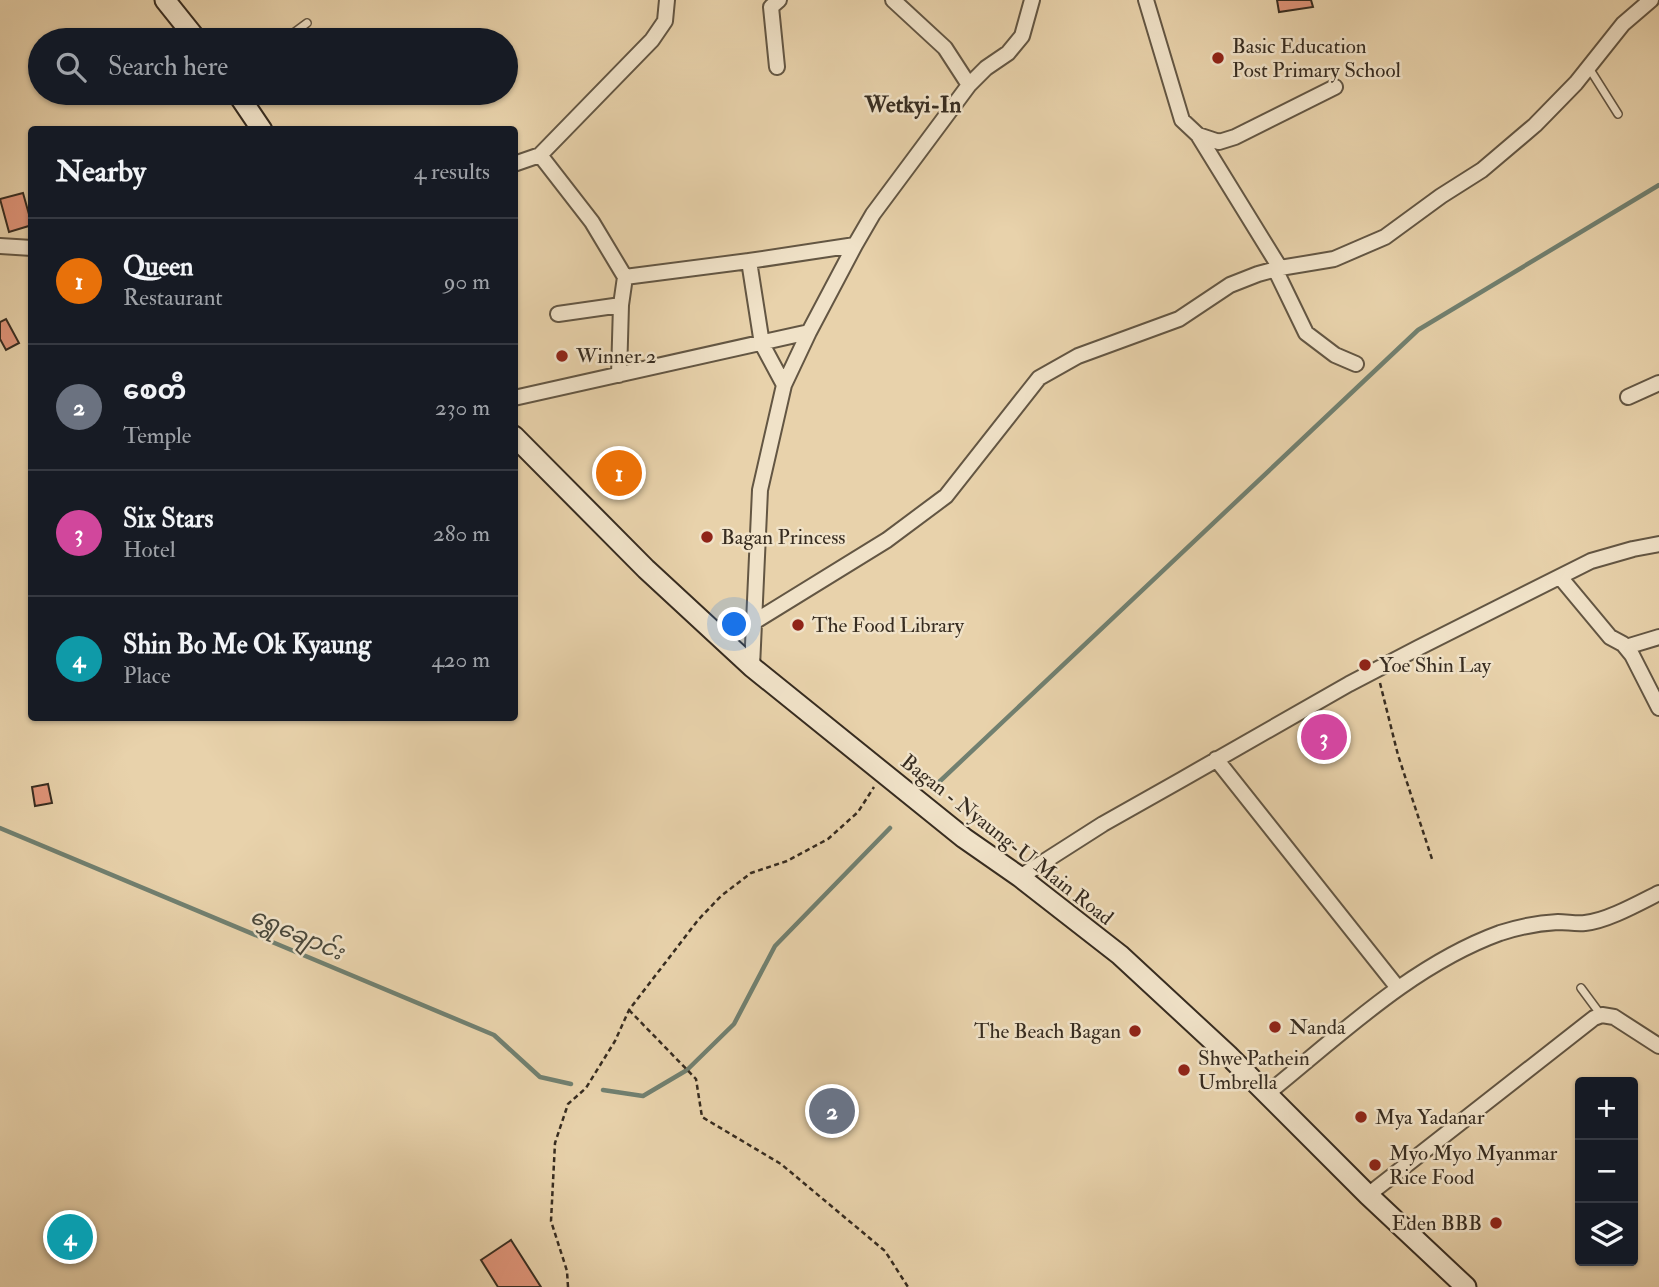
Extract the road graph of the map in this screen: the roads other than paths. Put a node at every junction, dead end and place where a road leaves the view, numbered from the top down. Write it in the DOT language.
graph roads {
  1 [pos="165,0"];
  2 [pos="667,0"];
  3 [pos="779,0"];
  4 [pos="893,0"];
  5 [pos="1032,0"];
  6 [pos="1146,0"];
  7 [pos="1651,0"];
  8 [pos="307,23"];
  9 [pos="188,28"];
  10 [pos="300,28"];
  11 [pos="777,67"];
  12 [pos="1588,67"];
  13 [pos="969,85"];
  14 [pos="1335,87"];
  15 [pos="245,105"];
  16 [pos="1618,114"];
  17 [pos="259,126"];
  18 [pos="1198,135"];
  19 [pos="540,155"];
  20 [pos="518,163"];
  21 [pos="855,245"];
  22 [pos="0,246"];
  23 [pos="28,248"];
  24 [pos="749,261"];
  25 [pos="1277,269"];
  26 [pos="625,277"];
  27 [pos="621,305"];
  28 [pos="558,314"];
  29 [pos="809,332"];
  30 [pos="762,344"];
  31 [pos="1356,363"];
  32 [pos="619,375"];
  33 [pos="1659,383"];
  34 [pos="784,385"];
  35 [pos="518,397"];
  36 [pos="1628,397"];
  37 [pos="518,440"];
  38 [pos="1659,544"];
  39 [pos="1560,576"];
  40 [pos="754,622"];
  41 [pos="1659,637"];
  42 [pos="1626,648"];
  43 [pos="752,667"];
  44 [pos="1659,708"];
  45 [pos="1216,760"];
  46 [pos="1020,877"];
  47 [pos="1659,893"];
  48 [pos="1398,988"];
  49 [pos="1581,988"];
  50 [pos="1602,1015"];
  51 [pos="1659,1046"];
  52 [pos="1268,1093"];
  53 [pos="1368,1195"];
  54 [pos="1465,1287"];
  1 -- 9 [label="main road"];
  2 -- 19 [label="street"];
  3 -- 11 [label="street"];
  4 -- 13 [label="street"];
  5 -- 13 [label="street"];
  6 -- 18 [label="street"];
  7 -- 12 [label="street"];
  8 -- 10 [label="lane"];
  12 -- 16 [label="lane"];
  12 -- 25 [label="street"];
  13 -- 21 [label="street"];
  14 -- 18 [label="street"];
  15 -- 17 [label="main road"];
  18 -- 25 [label="street"];
  19 -- 20 [label="street"];
  19 -- 26 [label="street"];
  21 -- 24 [label="street"];
  21 -- 29 [label="street"];
  22 -- 23 [label="street"];
  24 -- 26 [label="street"];
  24 -- 30 [label="street"];
  25 -- 31 [label="street"];
  25 -- 40 [label="street"];
  26 -- 27 [label="street"];
  27 -- 28 [label="street"];
  27 -- 32 [label="street"];
  29 -- 30 [label="street"];
  29 -- 34 [label="street"];
  30 -- 32 [label="street"];
  30 -- 34 [label="street"];
  32 -- 35 [label="street"];
  33 -- 36 [label="street"];
  34 -- 40 [label="street"];
  37 -- 43 [label="main road, Bagan - Nyaung-U Main Road"];
  38 -- 39 [label="street"];
  39 -- 42 [label="street"];
  39 -- 45 [label="street"];
  40 -- 43 [label="street"];
  41 -- 42 [label="street"];
  42 -- 44 [label="street"];
  43 -- 46 [label="main road, Bagan - Nyaung-U Main Road"];
  45 -- 46 [label="street"];
  45 -- 48 [label="street"];
  46 -- 52 [label="main road, Bagan - Nyaung-U Main Road"];
  47 -- 48 [label="street"];
  48 -- 52 [label="street"];
  49 -- 50 [label="lane"];
  50 -- 51 [label="street"];
  50 -- 53 [label="street"];
  52 -- 53 [label="main road, Bagan - Nyaung-U Main Road"];
  53 -- 54 [label="main road, Bagan - Nyaung-U Main Road"];
}
